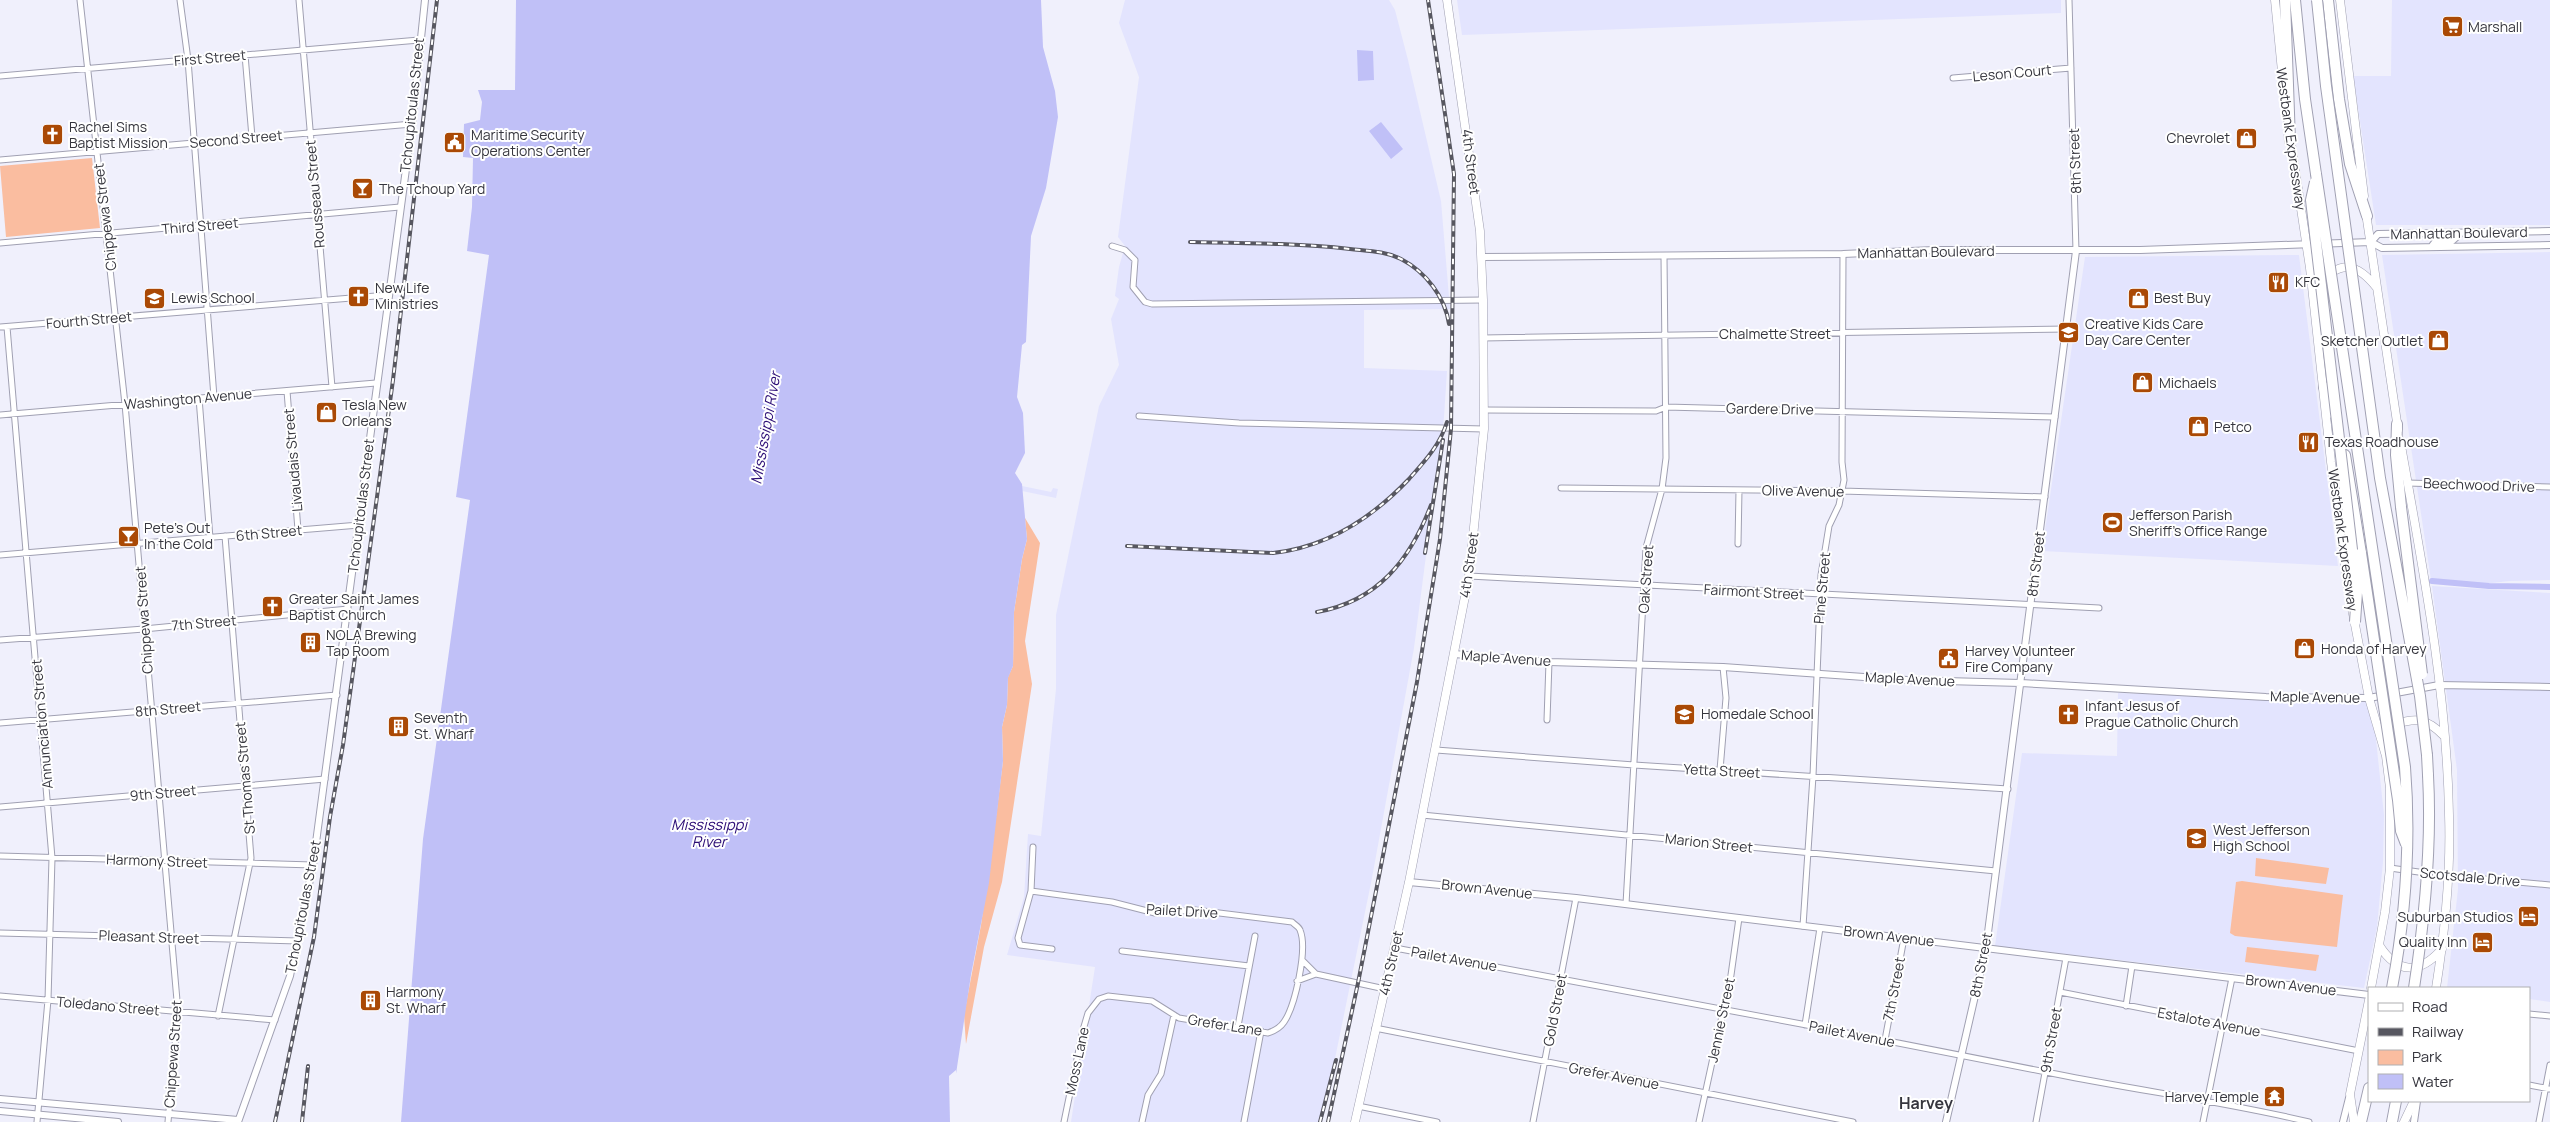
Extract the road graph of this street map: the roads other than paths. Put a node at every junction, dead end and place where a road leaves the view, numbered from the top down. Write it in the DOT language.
graph roads {
  1 [pos="80,0"];
  2 [pos="180,0"];
  3 [pos="299,0"];
  4 [pos="425,0"];
  5 [pos="1447,0"];
  6 [pos="2069,0"];
  7 [pos="2275,0"];
  8 [pos="2285,0"];
  9 [pos="2295,0"];
  10 [pos="2317,0"];
  11 [pos="2328,0"];
  12 [pos="2340,0"];
  13 [pos="419,40"];
  14 [pos="305,49"];
  15 [pos="245,55"];
  16 [pos="188,60"];
  17 [pos="88,68"];
  18 [pos="2071,68"];
  19 [pos="0,76"];
  20 [pos="1952,78"];
  21 [pos="412,124"];
  22 [pos="310,134"];
  23 [pos="252,137"];
  24 [pos="2290,141"];
  25 [pos="193,143"];
  26 [pos="98,152"];
  27 [pos="0,160"];
  28 [pos="2316,174"];
  29 [pos="400,207"];
  30 [pos="317,216"];
  31 [pos="2367,216"];
  32 [pos="200,226"];
  33 [pos="2550,231"];
  34 [pos="2461,233"];
  35 [pos="107,234"];
  36 [pos="2371,242"];
  37 [pos="0,243"];
  38 [pos="2306,245"];
  39 [pos="2550,245"];
  40 [pos="1112,246"];
  41 [pos="2432,247"];
  42 [pos="2076,251"];
  43 [pos="1843,254"];
  44 [pos="1664,256"];
  45 [pos="1481,257"];
  46 [pos="2377,288"];
  47 [pos="2313,292"];
  48 [pos="388,295"];
  49 [pos="323,300"];
  50 [pos="1483,300"];
  51 [pos="206,310"];
  52 [pos="117,317"];
  53 [pos="0,327"];
  54 [pos="7,327"];
  55 [pos="2067,329"];
  56 [pos="1844,333"];
  57 [pos="1666,335"];
  58 [pos="1483,338"];
  59 [pos="376,383"];
  60 [pos="332,387"];
  61 [pos="2324,387"];
  62 [pos="287,391"];
  63 [pos="214,397"];
  64 [pos="199,398"];
  65 [pos="125,404"];
  66 [pos="1666,407"];
  67 [pos="1485,410"];
  68 [pos="1843,411"];
  69 [pos="15,414"];
  70 [pos="0,415"];
  71 [pos="1140,416"];
  72 [pos="2056,417"];
  73 [pos="2397,424"];
  74 [pos="1484,429"];
  75 [pos="2403,483"];
  76 [pos="2550,487"];
  77 [pos="1561,488"];
  78 [pos="1662,489"];
  79 [pos="1739,490"];
  80 [pos="1842,491"];
  81 [pos="2045,497"];
  82 [pos="359,525"];
  83 [pos="298,530"];
  84 [pos="225,536"];
  85 [pos="210,538"];
  86 [pos="138,544"];
  87 [pos="1738,544"];
  88 [pos="27,553"];
  89 [pos="0,556"];
  90 [pos="1469,576"];
  91 [pos="1644,586"];
  92 [pos="1820,595"];
  93 [pos="2031,606"];
  94 [pos="2100,608"];
  95 [pos="348,609"];
  96 [pos="233,621"];
  97 [pos="2355,622"];
  98 [pos="144,629"];
  99 [pos="34,636"];
  100 [pos="0,640"];
  101 [pos="1454,654"];
  102 [pos="1550,662"];
  103 [pos="1640,664"];
  104 [pos="1723,667"];
  105 [pos="1816,674"];
  106 [pos="2021,683"];
  107 [pos="2439,685"];
  108 [pos="2550,686"];
  109 [pos="337,695"];
  110 [pos="2369,698"];
  111 [pos="239,703"];
  112 [pos="151,711"];
  113 [pos="42,720"];
  114 [pos="1547,720"];
  115 [pos="0,723"];
  116 [pos="2443,734"];
  117 [pos="2383,747"];
  118 [pos="1436,750"];
  119 [pos="2427,755"];
  120 [pos="1634,766"];
  121 [pos="1720,770"];
  122 [pos="1813,776"];
  123 [pos="325,779"];
  124 [pos="246,786"];
  125 [pos="2008,790"];
  126 [pos="159,794"];
  127 [pos="48,803"];
  128 [pos="0,807"];
  129 [pos="1422,815"];
  130 [pos="1630,835"];
  131 [pos="1033,847"];
  132 [pos="2408,849"];
  133 [pos="1809,853"];
  134 [pos="0,856"];
  135 [pos="52,858"];
  136 [pos="165,861"];
  137 [pos="251,863"];
  138 [pos="313,865"];
  139 [pos="2390,868"];
  140 [pos="1996,871"];
  141 [pos="2448,876"];
  142 [pos="1409,882"];
  143 [pos="2550,885"];
  144 [pos="1032,891"];
  145 [pos="1576,898"];
  146 [pos="1626,904"];
  147 [pos="1739,918"];
  148 [pos="1804,926"];
  149 [pos="1820,928"];
  150 [pos="0,932"];
  151 [pos="50,934"];
  152 [pos="1255,936"];
  153 [pos="172,938"];
  154 [pos="1904,938"];
  155 [pos="234,939"];
  156 [pos="298,941"];
  157 [pos="2379,945"];
  158 [pos="1395,948"];
  159 [pos="1986,948"];
  160 [pos="1052,949"];
  161 [pos="2442,949"];
  162 [pos="1122,952"];
  163 [pos="2066,958"];
  164 [pos="1302,960"];
  165 [pos="1249,966"];
  166 [pos="2132,966"];
  167 [pos="1316,974"];
  168 [pos="1561,978"];
  169 [pos="2232,978"];
  170 [pos="1297,981"];
  171 [pos="2371,987"];
  172 [pos="2392,987"];
  173 [pos="2414,987"];
  174 [pos="2436,987"];
  175 [pos="1385,989"];
  176 [pos="2060,992"];
  177 [pos="2368,995"];
  178 [pos="0,996"];
  179 [pos="48,1000"];
  180 [pos="1096,1002"];
  181 [pos="2368,1005"];
  182 [pos="2126,1006"];
  183 [pos="1724,1009"];
  184 [pos="178,1012"];
  185 [pos="2530,1014"];
  186 [pos="1174,1015"];
  187 [pos="218,1016"];
  188 [pos="2550,1016"];
  189 [pos="275,1020"];
  190 [pos="1805,1024"];
  191 [pos="2222,1024"];
  192 [pos="1238,1026"];
  193 [pos="1375,1028"];
  194 [pos="2368,1028"];
  195 [pos="1261,1032"];
  196 [pos="2362,1036"];
  197 [pos="1885,1040"];
  198 [pos="2359,1051"];
  199 [pos="1963,1054"];
  200 [pos="1545,1062"];
  201 [pos="2550,1065"];
  202 [pos="2045,1072"];
  203 [pos="2530,1085"];
  204 [pos="2548,1088"];
  205 [pos="2368,1092"];
  206 [pos="1705,1094"];
  207 [pos="2350,1094"];
  208 [pos="0,1099"];
  209 [pos="39,1102"];
  210 [pos="2396,1102"];
  211 [pos="2414,1102"];
  212 [pos="2415,1102"];
  213 [pos="2207,1103"];
  214 [pos="1358,1106"];
  215 [pos="0,1111"];
  216 [pos="38,1114"];
  217 [pos="169,1114"];
  218 [pos="238,1121"];
  219 [pos="38,1122"];
  220 [pos="118,1122"];
  221 [pos="168,1122"];
  222 [pos="1064,1122"];
  223 [pos="1142,1122"];
  224 [pos="1244,1122"];
  225 [pos="1355,1122"];
  226 [pos="1437,1122"];
  227 [pos="1533,1122"];
  228 [pos="1699,1122"];
  229 [pos="1853,1122"];
  230 [pos="1946,1122"];
  231 [pos="2036,1122"];
  232 [pos="2203,1122"];
  233 [pos="2309,1122"];
  234 [pos="2344,1122"];
  235 [pos="2354,1122"];
  236 [pos="2361,1122"];
  237 [pos="2392,1122"];
  238 [pos="2404,1122"];
  239 [pos="2414,1122"];
  240 [pos="2539,1122"];
  1 -- 17 [label="street, Chippewa Street"];
  2 -- 16 [label="street"];
  3 -- 14 [label="street, Rousseau Street"];
  4 -- 13 [label="street, Tchoupitoulas Street"];
  5 -- 45 [label="main road, 4th Street"];
  6 -- 18 [label="street, 8th Street"];
  7 -- 24 [label="main road, Westbank Expressway"];
  8 -- 24 [label="highway"];
  9 -- 28 [label="highway, Westbank Expressway"];
  10 -- 119 [label="highway, bridge"];
  11 -- 31 [label="highway"];
  12 -- 31 [label="main road"];
  13 -- 14 [label="street, First Street"];
  13 -- 21 [label="street, Tchoupitoulas Street"];
  14 -- 15 [label="street, First Street"];
  14 -- 22 [label="street, Rousseau Street"];
  15 -- 16 [label="street, First Street"];
  15 -- 23 [label="street"];
  16 -- 17 [label="street, First Street"];
  16 -- 25 [label="street"];
  17 -- 19 [label="street, First Street"];
  17 -- 26 [label="street, Chippewa Street"];
  18 -- 20 [label="street, Leson Court"];
  18 -- 42 [label="street, 8th Street"];
  21 -- 22 [label="street, Second Street"];
  21 -- 29 [label="street, Tchoupitoulas Street"];
  22 -- 23 [label="street, Second Street"];
  22 -- 30 [label="street, Rousseau Street"];
  23 -- 25 [label="street, Second Street"];
  24 -- 38 [label="main road, Westbank Expressway"];
  25 -- 26 [label="street, Second Street"];
  25 -- 32 [label="street"];
  26 -- 27 [label="street, Second Street"];
  26 -- 35 [label="street, Chippewa Street"];
  28 -- 97 [label="highway, bridge"];
  28 -- 132 [label="highway, Westbank Expressway, bridge"];
  29 -- 30 [label="street, Third Street"];
  29 -- 48 [label="street, Tchoupitoulas Street"];
  30 -- 32 [label="street, Third Street"];
  30 -- 49 [label="street, Rousseau Street"];
  31 -- 36 [label="main road"];
  32 -- 35 [label="street, Third Street"];
  32 -- 51 [label="street"];
  33 -- 34 [label="street, Manhattan Boulevard"];
  34 -- 36 [label="street, Manhattan Boulevard"];
  34 -- 41 [label="street"];
  35 -- 37 [label="street, Third Street"];
  35 -- 52 [label="street, Chippewa Street"];
  36 -- 38 [label="street, Manhattan Boulevard"];
  36 -- 41 [label="street, Manhattan Boulevard"];
  36 -- 46 [label="main road"];
  38 -- 42 [label="street, Manhattan Boulevard"];
  38 -- 47 [label="main road, Westbank Expressway"];
  39 -- 41 [label="street, Manhattan Boulevard"];
  40 -- 50 [label="street"];
  42 -- 43 [label="street, Manhattan Boulevard"];
  42 -- 55 [label="street, 8th Street"];
  43 -- 44 [label="street, Manhattan Boulevard"];
  43 -- 56 [label="street, Pine Street"];
  44 -- 45 [label="street, Manhattan Boulevard"];
  44 -- 57 [label="street, Oak Street"];
  45 -- 50 [label="main road, 4th Street"];
  46 -- 47 [label="main road"];
  46 -- 73 [label="main road"];
  47 -- 61 [label="main road, Westbank Expressway"];
  48 -- 49 [label="street, Fourth Street"];
  48 -- 59 [label="street, Tchoupitoulas Street"];
  49 -- 51 [label="street, Fourth Street"];
  49 -- 60 [label="street, Rousseau Street"];
  50 -- 58 [label="main road, 4th Street"];
  51 -- 52 [label="street, Fourth Street"];
  51 -- 63 [label="street"];
  52 -- 54 [label="street, Fourth Street"];
  52 -- 65 [label="street, Chippewa Street"];
  53 -- 54 [label="street, Fourth Street"];
  54 -- 69 [label="street, Annunciation Street"];
  55 -- 56 [label="street, Chalmette Street"];
  55 -- 72 [label="street, 8th Street"];
  56 -- 57 [label="street, Chalmette Street"];
  56 -- 68 [label="street, Pine Street"];
  57 -- 58 [label="street, Chalmette Street"];
  57 -- 66 [label="street, Oak Street"];
  58 -- 67 [label="main road, 4th Street"];
  59 -- 60 [label="street, Washington Avenue"];
  59 -- 82 [label="street, Tchoupitoulas Street"];
  60 -- 62 [label="street, Washington Avenue"];
  61 -- 97 [label="main road, Westbank Expressway"];
  61 -- 132 [label="highway, bridge"];
  62 -- 63 [label="street, Washington Avenue"];
  62 -- 83 [label="street, Livaudais Street"];
  63 -- 64 [label="street, Washington Avenue"];
  64 -- 65 [label="street, Washington Avenue"];
  64 -- 85 [label="street"];
  65 -- 69 [label="street, Washington Avenue"];
  65 -- 86 [label="street, Chippewa Street"];
  66 -- 67 [label="street, Gardere Drive"];
  66 -- 68 [label="street, Gardere Drive"];
  66 -- 78 [label="street, Oak Street"];
  67 -- 74 [label="main road, 4th Street"];
  68 -- 72 [label="street, Gardere Drive"];
  68 -- 80 [label="street, Pine Street"];
  69 -- 70 [label="street, Washington Avenue"];
  69 -- 88 [label="street, Annunciation Street"];
  71 -- 74 [label="street"];
  72 -- 81 [label="street, 8th Street"];
  73 -- 75 [label="highway"];
  74 -- 90 [label="main road, 4th Street"];
  75 -- 76 [label="street, Beechwood Drive"];
  75 -- 107 [label="main road"];
  75 -- 119 [label="highway, bridge"];
  77 -- 78 [label="street, Olive Avenue"];
  78 -- 79 [label="street, Olive Avenue"];
  78 -- 91 [label="street, Oak Street"];
  79 -- 80 [label="street, Olive Avenue"];
  79 -- 87 [label="street"];
  80 -- 81 [label="street, Olive Avenue"];
  80 -- 92 [label="street, Pine Street"];
  81 -- 93 [label="street, 8th Street"];
  82 -- 83 [label="street, 6th Street"];
  82 -- 95 [label="street, Tchoupitoulas Street"];
  83 -- 84 [label="street, 6th Street"];
  84 -- 85 [label="street, 6th Street"];
  84 -- 96 [label="street, St Thomas Street"];
  85 -- 86 [label="street, 6th Street"];
  86 -- 88 [label="street, 6th Street"];
  86 -- 98 [label="street, Chippewa Street"];
  88 -- 89 [label="street, 6th Street"];
  88 -- 99 [label="street, Annunciation Street"];
  90 -- 91 [label="street, Fairmont Street"];
  90 -- 101 [label="main road, 4th Street"];
  91 -- 92 [label="street, Fairmont Street"];
  91 -- 103 [label="street, Oak Street"];
  92 -- 93 [label="street, Fairmont Street"];
  92 -- 105 [label="street, Pine Street"];
  93 -- 94 [label="street, Fairmont Street"];
  93 -- 106 [label="street, 8th Street"];
  95 -- 96 [label="street, 7th Street"];
  95 -- 109 [label="street, Tchoupitoulas Street"];
  96 -- 98 [label="street, 7th Street"];
  96 -- 111 [label="street, St Thomas Street"];
  97 -- 110 [label="main road, Westbank Expressway"];
  98 -- 99 [label="street, 7th Street"];
  98 -- 112 [label="street, Chippewa Street"];
  99 -- 100 [label="street, 7th Street"];
  99 -- 113 [label="street, Annunciation Street"];
  101 -- 102 [label="street, Maple Avenue"];
  101 -- 118 [label="main road, 4th Street"];
  102 -- 103 [label="street, Maple Avenue"];
  102 -- 114 [label="street"];
  103 -- 104 [label="street, Maple Avenue"];
  103 -- 120 [label="street, Oak Street"];
  104 -- 105 [label="street, Maple Avenue"];
  104 -- 121 [label="street"];
  105 -- 106 [label="street, Maple Avenue"];
  105 -- 122 [label="street, Pine Street"];
  106 -- 110 [label="street, Maple Avenue"];
  106 -- 125 [label="street, 8th Street"];
  107 -- 108 [label="street, Maple Avenue"];
  107 -- 110 [label="street, Maple Avenue"];
  107 -- 116 [label="main road"];
  109 -- 111 [label="street, 8th Street"];
  109 -- 123 [label="street, Tchoupitoulas Street"];
  110 -- 117 [label="main road, Westbank Expressway"];
  111 -- 112 [label="street, 8th Street"];
  111 -- 124 [label="street, St Thomas Street"];
  112 -- 113 [label="street, 8th Street"];
  112 -- 126 [label="street, Chippewa Street"];
  113 -- 115 [label="street, 8th Street"];
  113 -- 127 [label="street, Annunciation Street"];
  116 -- 117 [label="main road"];
  116 -- 141 [label="main road"];
  117 -- 139 [label="main road, Westbank Expressway"];
  118 -- 120 [label="street, Yetta Street"];
  118 -- 129 [label="main road, 4th Street"];
  119 -- 173 [label="highway, bridge"];
  120 -- 121 [label="street, Yetta Street"];
  120 -- 130 [label="street, Oak Street"];
  121 -- 122 [label="street, Yetta Street"];
  122 -- 125 [label="street, Yetta Street"];
  122 -- 133 [label="street, Pine Street"];
  123 -- 124 [label="street, 9th Street"];
  123 -- 138 [label="street, Tchoupitoulas Street"];
  124 -- 126 [label="street, 9th Street"];
  124 -- 137 [label="street, St Thomas Street"];
  125 -- 140 [label="street, 8th Street"];
  126 -- 127 [label="street, 9th Street"];
  126 -- 136 [label="street, Chippewa Street"];
  127 -- 128 [label="street, 9th Street"];
  127 -- 135 [label="street, Annunciation Street"];
  129 -- 130 [label="street, Marion Street"];
  129 -- 142 [label="main road, 4th Street"];
  130 -- 133 [label="street, Marion Street"];
  130 -- 146 [label="street, Oak Street"];
  131 -- 144 [label="street"];
  132 -- 172 [label="highway, Westbank Expressway, bridge"];
  133 -- 140 [label="street, Marion Street"];
  133 -- 148 [label="street, Pine Street"];
  134 -- 135 [label="street, Harmony Street"];
  135 -- 136 [label="street, Harmony Street"];
  135 -- 151 [label="street, Annunciation Street"];
  136 -- 137 [label="street, Harmony Street"];
  136 -- 153 [label="street, Chippewa Street"];
  137 -- 138 [label="street, Harmony Street"];
  137 -- 155 [label="street, St Thomas Street"];
  138 -- 156 [label="street, Tchoupitoulas Street"];
  139 -- 141 [label="street, Scotsdale Drive"];
  139 -- 157 [label="main road, Westbank Expressway"];
  140 -- 159 [label="street, 8th Street"];
  141 -- 143 [label="street, Scotsdale Drive"];
  141 -- 161 [label="main road"];
  142 -- 145 [label="street, Brown Avenue"];
  142 -- 158 [label="main road, 4th Street"];
  144 -- 160 [label="street"];
  144 -- 164 [label="street, Pailet Drive"];
  145 -- 146 [label="street, Brown Avenue"];
  145 -- 168 [label="street, Gold Street"];
  146 -- 147 [label="street, Brown Avenue"];
  147 -- 148 [label="street, Brown Avenue"];
  147 -- 183 [label="street, Jennie Street"];
  148 -- 149 [label="street, Brown Avenue"];
  149 -- 154 [label="street, Brown Avenue"];
  149 -- 190 [label="street"];
  150 -- 151 [label="street, Pleasant Street"];
  151 -- 153 [label="street, Pleasant Street"];
  151 -- 179 [label="street, Annunciation Street"];
  152 -- 165 [label="street"];
  153 -- 155 [label="street, Pleasant Street"];
  153 -- 184 [label="street, Chippewa Street"];
  154 -- 159 [label="street, Brown Avenue"];
  154 -- 197 [label="street, 7th Street"];
  155 -- 156 [label="street, Pleasant Street"];
  155 -- 187 [label="street, St Thomas Street"];
  156 -- 189 [label="street, Tchoupitoulas Street"];
  157 -- 161 [label="main road"];
  157 -- 171 [label="main road, Westbank Expressway"];
  158 -- 168 [label="street, Pailet Avenue"];
  158 -- 175 [label="main road, 4th Street"];
  159 -- 163 [label="street, Brown Avenue"];
  159 -- 199 [label="street, 8th Street"];
  161 -- 174 [label="main road"];
  162 -- 165 [label="street"];
  163 -- 166 [label="street, Brown Avenue"];
  163 -- 176 [label="street, 9th Street"];
  164 -- 167 [label="street"];
  164 -- 170 [label="street, Grefer Lane"];
  165 -- 192 [label="street"];
  166 -- 169 [label="street, Brown Avenue"];
  166 -- 182 [label="street"];
  167 -- 170 [label="street"];
  167 -- 175 [label="street"];
  168 -- 183 [label="street, Pailet Avenue"];
  168 -- 200 [label="street, Gold Street"];
  169 -- 177 [label="street, Brown Avenue"];
  169 -- 191 [label="street"];
  170 -- 195 [label="street, Grefer Lane"];
  175 -- 193 [label="main road, 4th Street"];
  176 -- 182 [label="street, Estalote Avenue"];
  176 -- 202 [label="street, 9th Street"];
  178 -- 179 [label="street, Toledano Street"];
  179 -- 184 [label="street, Toledano Street"];
  179 -- 209 [label="street, Annunciation Street"];
  180 -- 186 [label="street, Grefer Lane"];
  180 -- 222 [label="street, Moss Lane"];
  181 -- 196 [label="main road"];
  182 -- 191 [label="street, Estalote Avenue"];
  183 -- 190 [label="street, Pailet Avenue"];
  183 -- 206 [label="street, Jennie Street"];
  184 -- 187 [label="street, Toledano Street"];
  184 -- 217 [label="street, Chippewa Street"];
  185 -- 188 [label="street"];
  186 -- 192 [label="street, Grefer Lane"];
  186 -- 223 [label="street"];
  187 -- 189 [label="street, Toledano Street"];
  189 -- 218 [label="street, Tchoupitoulas Street"];
  190 -- 197 [label="street, Pailet Avenue"];
  191 -- 198 [label="street, Estalote Avenue"];
  191 -- 213 [label="street"];
  192 -- 195 [label="street, Grefer Lane"];
  193 -- 200 [label="street, Grefer Avenue"];
  193 -- 214 [label="main road, 4th Street"];
  194 -- 196 [label="main road"];
  195 -- 224 [label="street"];
  196 -- 198 [label="main road"];
  197 -- 199 [label="street, Pailet Avenue"];
  198 -- 207 [label="main road"];
  199 -- 202 [label="street, Pailet Avenue"];
  199 -- 230 [label="street, 8th Street"];
  200 -- 206 [label="street, Grefer Avenue"];
  200 -- 227 [label="street, Gold Street"];
  201 -- 204 [label="street"];
  202 -- 213 [label="street, Pailet Avenue"];
  202 -- 231 [label="street, 9th Street"];
  203 -- 204 [label="street"];
  204 -- 240 [label="street"];
  205 -- 236 [label="highway"];
  206 -- 228 [label="street, Jennie Street"];
  206 -- 229 [label="street, Grefer Avenue"];
  207 -- 234 [label="street"];
  207 -- 235 [label="main road"];
  208 -- 209 [label="street"];
  209 -- 216 [label="street, Annunciation Street"];
  209 -- 217 [label="street"];
  210 -- 237 [label="highway"];
  211 -- 238 [label="main road"];
  212 -- 239 [label="street"];
  213 -- 232 [label="street"];
  213 -- 233 [label="street, Pailet Avenue"];
  214 -- 225 [label="main road, 4th Street"];
  214 -- 226 [label="street"];
  215 -- 216 [label="street"];
  216 -- 219 [label="street, Annunciation Street"];
  216 -- 220 [label="street"];
  217 -- 218 [label="street"];
  217 -- 221 [label="street, Chippewa Street"];
}
